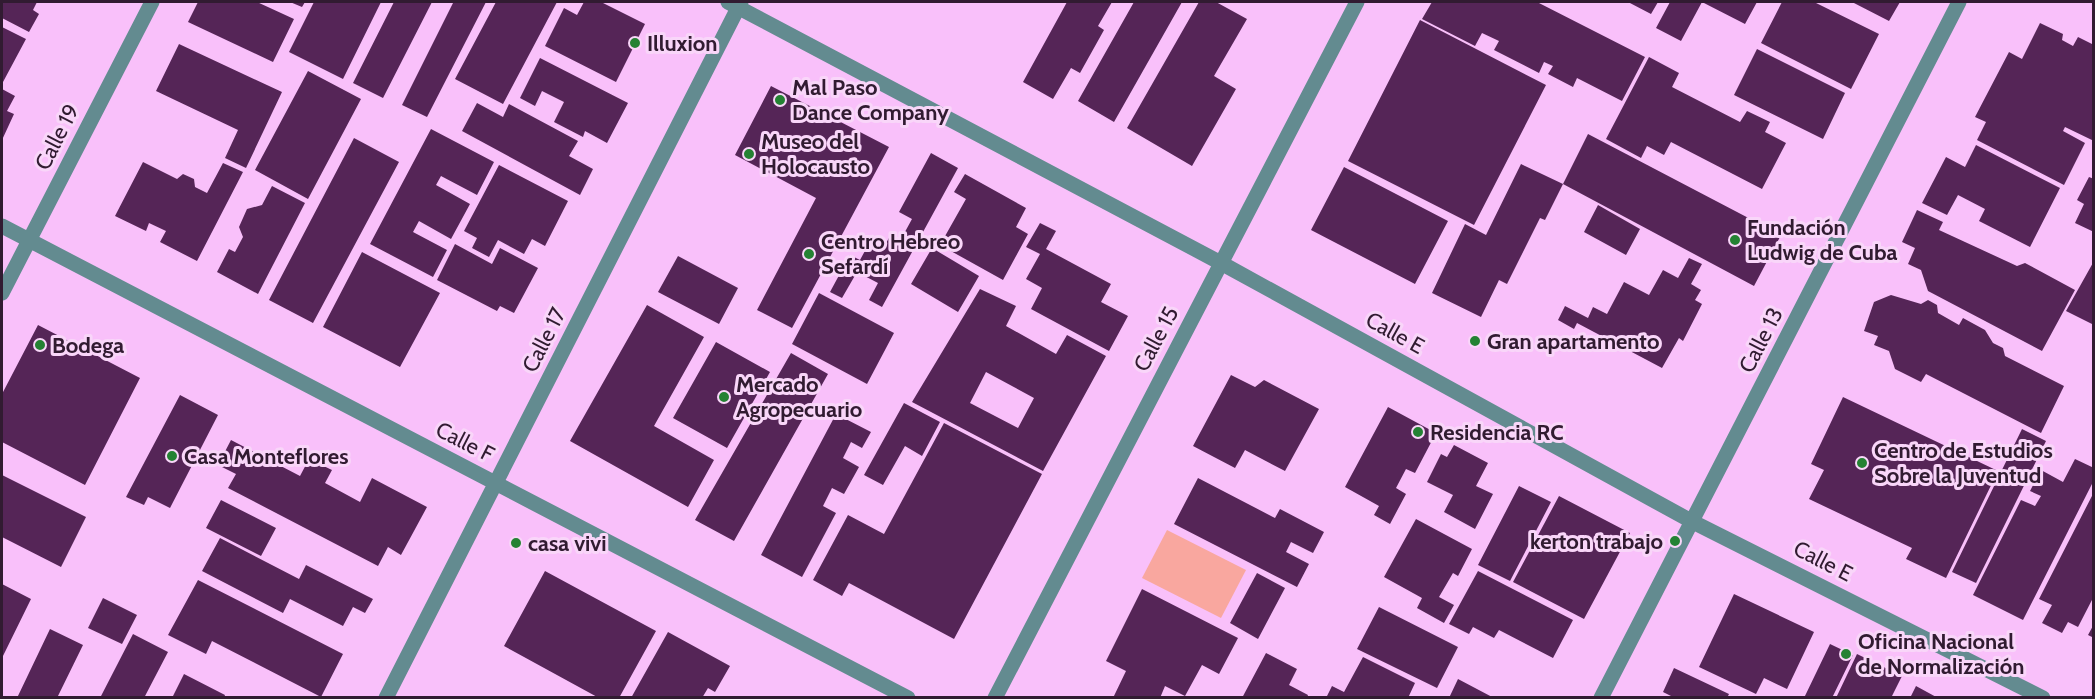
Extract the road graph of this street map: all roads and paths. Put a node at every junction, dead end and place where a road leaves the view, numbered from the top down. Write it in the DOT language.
graph roads {
  1 [pos="152,2"];
  2 [pos="1357,2"];
  3 [pos="1959,2"];
  4 [pos="736,3"];
  5 [pos="2,226"];
  6 [pos="29,240"];
  7 [pos="1221,263"];
  8 [pos="2,293"];
  9 [pos="497,483"];
  10 [pos="1693,522"];
  11 [pos="386,698"];
  12 [pos="908,698"];
  13 [pos="995,698"];
  14 [pos="1601,698"];
  15 [pos="2043,698"];
  1 -- 6 [label="street, Calle 19"];
  2 -- 7 [label="street, Calle 15"];
  3 -- 10 [label="street, Calle 13"];
  4 -- 7 [label="street, Calle E"];
  4 -- 9 [label="street, Calle 17"];
  5 -- 6 [label="street, Calle F"];
  6 -- 8 [label="street, Calle 19"];
  6 -- 9 [label="street, Calle F"];
  7 -- 10 [label="street, Calle E"];
  7 -- 13 [label="street, Calle 15"];
  9 -- 11 [label="street, Calle 17"];
  9 -- 12 [label="street, Calle F"];
  10 -- 14 [label="street, Calle 13"];
  10 -- 15 [label="street, Calle E"];
}
